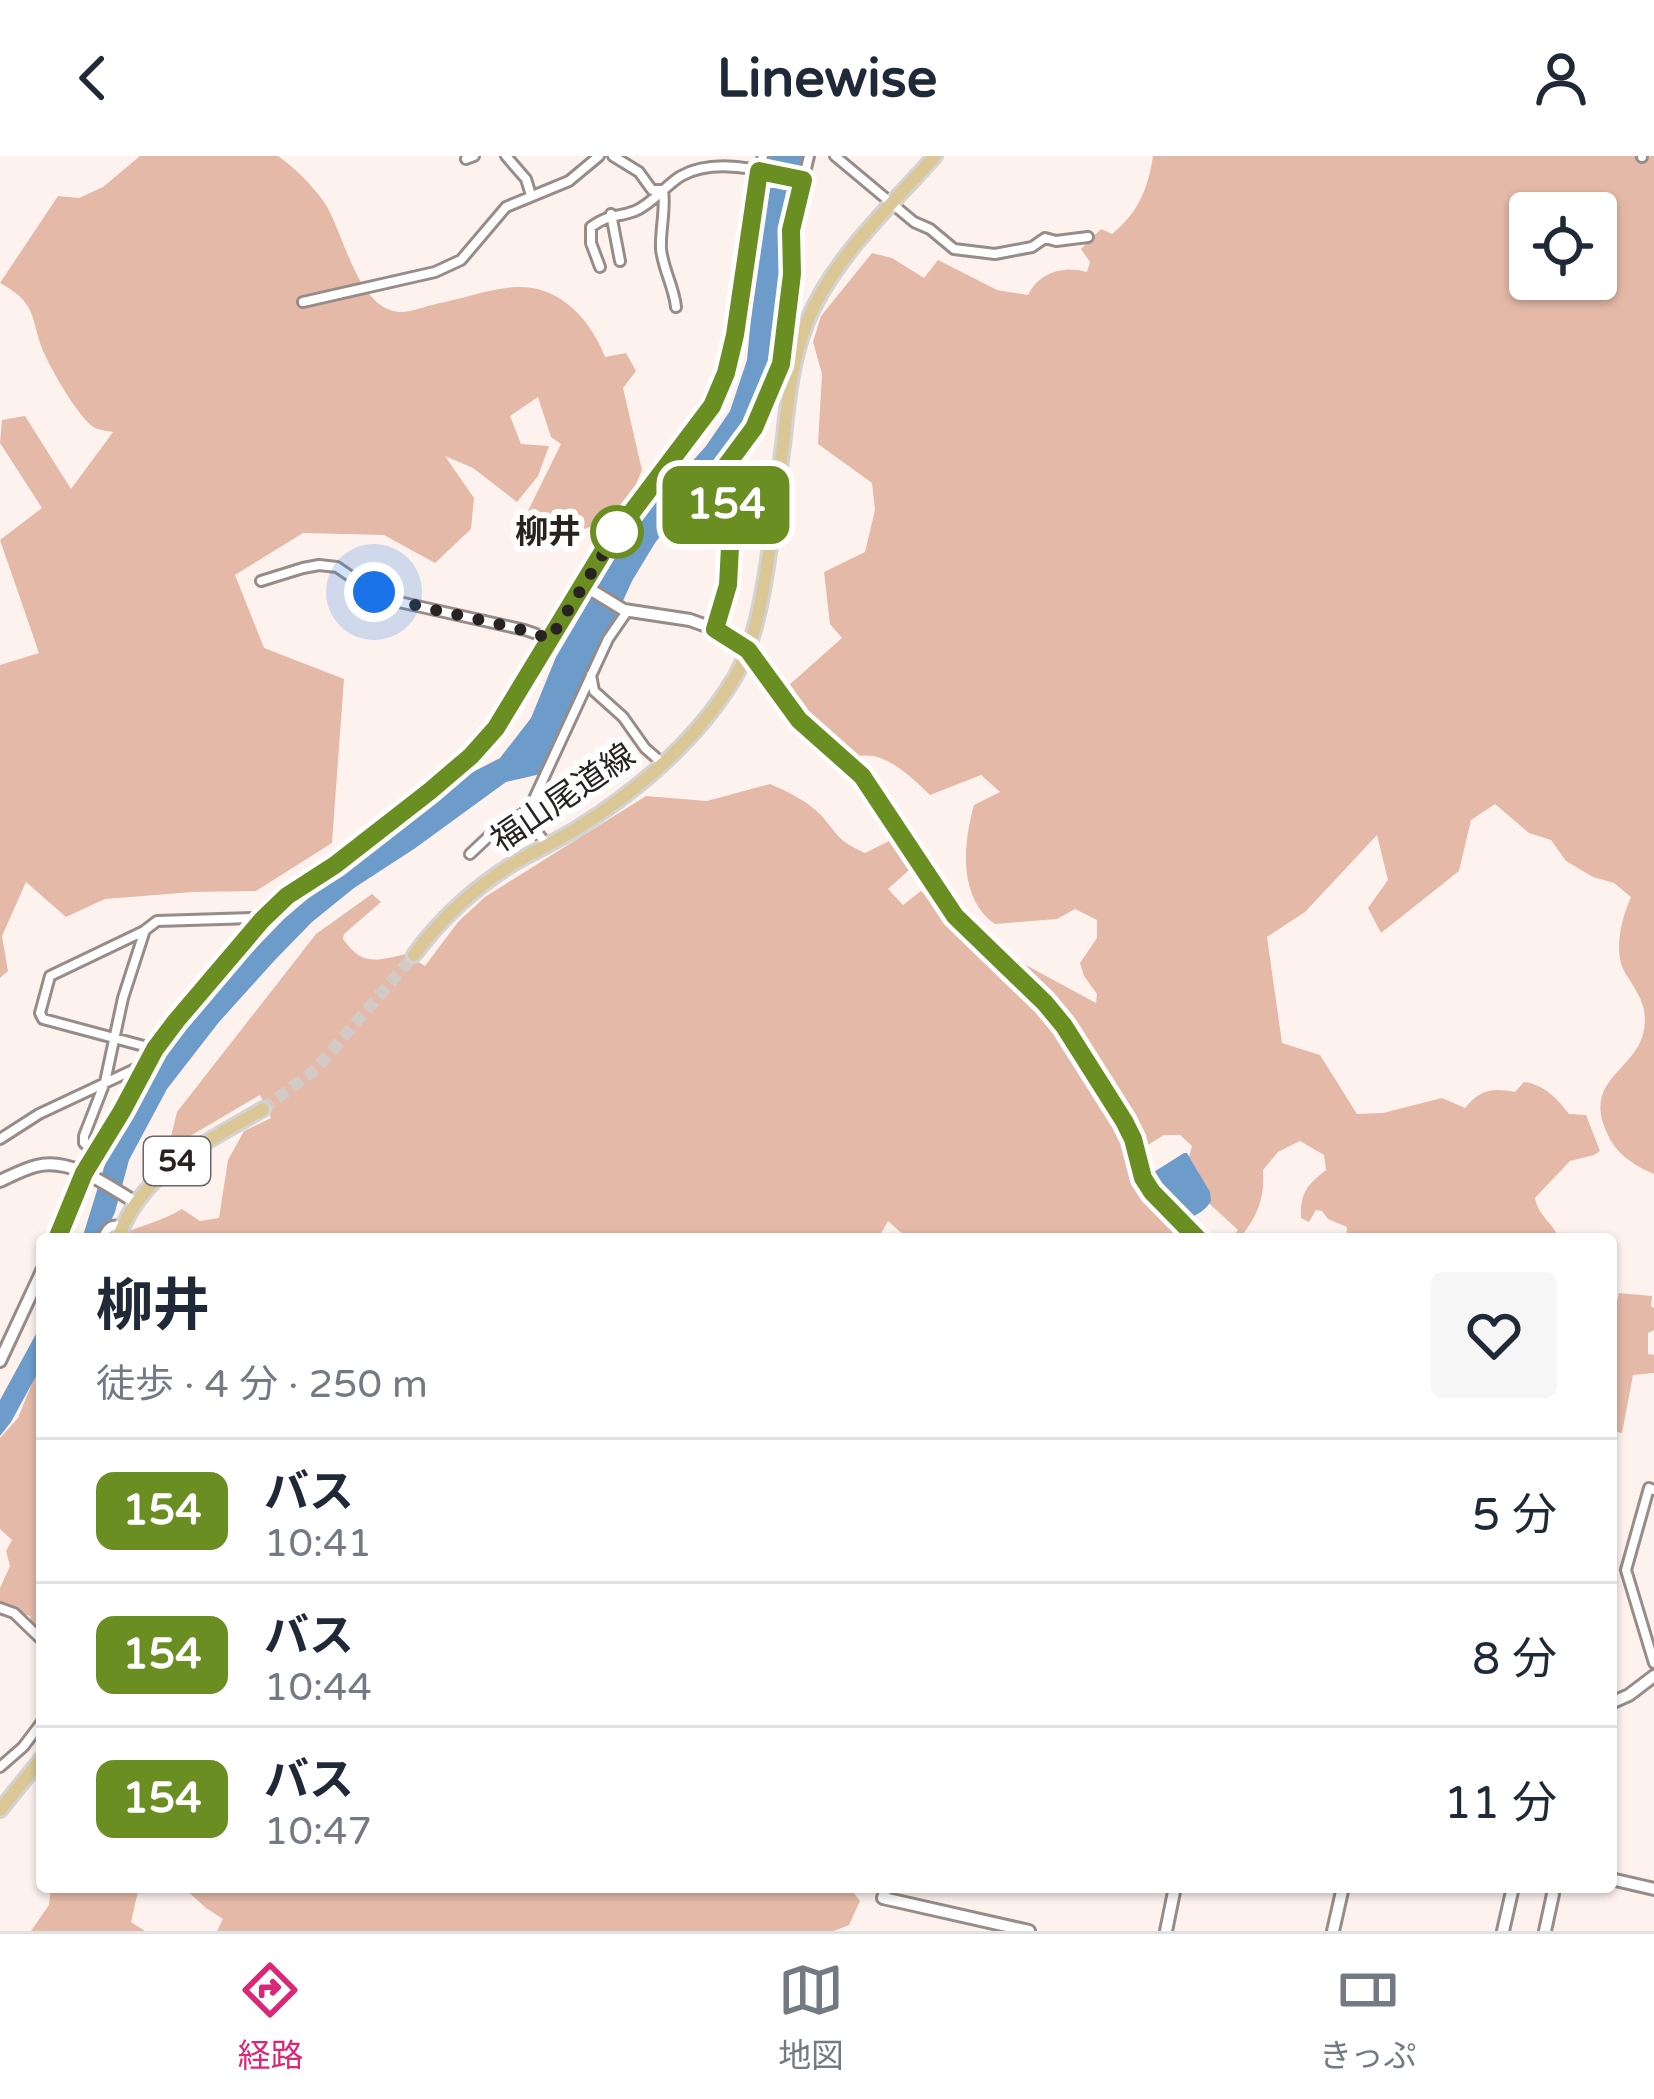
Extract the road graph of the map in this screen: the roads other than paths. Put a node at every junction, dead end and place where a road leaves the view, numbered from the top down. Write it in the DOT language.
graph roads {
  1 [pos="506,156"];
  2 [pos="599,156"];
  3 [pos="613,156"];
  4 [pos="764,156"];
  5 [pos="809,156"];
  6 [pos="835,156"];
  7 [pos="934,156"];
  8 [pos="759,171"];
  9 [pos="803,180"];
  10 [pos="663,190"];
  11 [pos="531,195"];
  12 [pos="892,205"];
  13 [pos="611,214"];
  14 [pos="1088,237"];
  15 [pos="620,261"];
  16 [pos="600,267"];
  17 [pos="303,302"];
  18 [pos="676,307"];
  19 [pos="781,364"];
  20 [pos="790,381"];
  21 [pos="261,580"];
  22 [pos="583,585"];
  23 [pos="624,609"];
  24 [pos="715,629"];
  25 [pos="550,639"];
  26 [pos="748,650"];
  27 [pos="591,674"];
  28 [pos="662,764"];
  29 [pos="523,814"];
  30 [pos="547,845"];
  31 [pos="470,854"];
  32 [pos="262,920"];
  33 [pos="144,931"];
  34 [pos="414,955"];
  35 [pos="115,1039"];
  36 [pos="155,1049"];
  37 [pos="145,1068"];
  38 [pos="105,1082"];
  39 [pos="263,1109"];
  40 [pos="0,1138"];
  41 [pos="96,1153"];
  42 [pos="88,1175"];
  43 [pos="0,1181"];
  44 [pos="130,1199"];
  45 [pos="120,1232"];
  46 [pos="60,1233"];
  47 [pos="1192,1233"];
  48 [pos="36,1284"];
  49 [pos="0,1361"];
  50 [pos="1654,1490"];
  51 [pos="0,1608"];
  52 [pos="1650,1633"];
  53 [pos="36,1634"];
  54 [pos="1654,1663"];
  55 [pos="1654,1676"];
  56 [pos="1617,1700"];
  57 [pos="36,1730"];
  58 [pos="23,1748"];
  59 [pos="36,1757"];
  60 [pos="36,1766"];
  61 [pos="0,1767"];
  62 [pos="0,1810"];
  63 [pos="1617,1880"];
  64 [pos="1654,1889"];
  65 [pos="884,1893"];
  66 [pos="1174,1893"];
  67 [pos="1342,1893"];
  68 [pos="1512,1893"];
  69 [pos="1552,1894"];
  70 [pos="969,1924"];
  71 [pos="1029,1931"];
  72 [pos="1166,1931"];
  73 [pos="1333,1931"];
  74 [pos="1503,1931"];
  75 [pos="1545,1931"];
  1 -- 11 [label="street"];
  2 -- 11 [label="street"];
  3 -- 10 [label="street"];
  4 -- 8 [label="street"];
  5 -- 9 [label="street"];
  6 -- 12 [label="street"];
  7 -- 12 [label="main road, 福山尾道線"];
  8 -- 9 [label="street"];
  8 -- 10 [label="street"];
  8 -- 22 [label="street"];
  9 -- 19 [label="street"];
  10 -- 13 [label="street"];
  10 -- 18 [label="street"];
  11 -- 17 [label="street"];
  12 -- 14 [label="street"];
  12 -- 20 [label="main road, 福山尾道線"];
  13 -- 15 [label="street"];
  13 -- 16 [label="street"];
  19 -- 20 [label="street"];
  19 -- 24 [label="street"];
  20 -- 26 [label="main road, 福山尾道線"];
  21 -- 25 [label="street"];
  22 -- 23 [label="street"];
  22 -- 25 [label="street"];
  23 -- 24 [label="street"];
  23 -- 27 [label="street"];
  24 -- 26 [label="street"];
  25 -- 32 [label="street"];
  26 -- 28 [label="main road, 福山尾道線"];
  26 -- 47 [label="street"];
  27 -- 28 [label="street"];
  27 -- 29 [label="street"];
  28 -- 30 [label="main road, 福山尾道線"];
  29 -- 30 [label="street"];
  29 -- 31 [label="street"];
  30 -- 34 [label="main road, 福山尾道線"];
  32 -- 33 [label="street"];
  32 -- 36 [label="street"];
  33 -- 35 [label="street"];
  33 -- 35 [label="street"];
  35 -- 36 [label="street"];
  35 -- 38 [label="street"];
  36 -- 37 [label="street"];
  37 -- 38 [label="street"];
  37 -- 41 [label="street"];
  38 -- 40 [label="street"];
  38 -- 41 [label="street"];
  39 -- 44 [label="main road, 54"];
  41 -- 42 [label="street"];
  42 -- 43 [label="street"];
  42 -- 44 [label="street"];
  42 -- 46 [label="street"];
  44 -- 45 [label="main road, 54"];
  48 -- 49 [label="street"];
  50 -- 52 [label="street"];
  51 -- 53 [label="street"];
  52 -- 54 [label="street"];
  55 -- 56 [label="street"];
  57 -- 58 [label="street"];
  58 -- 59 [label="street"];
  58 -- 61 [label="street"];
  60 -- 62 [label="main road"];
  63 -- 64 [label="street"];
  65 -- 70 [label="street"];
  66 -- 72 [label="street"];
  67 -- 73 [label="street"];
  68 -- 74 [label="street"];
  69 -- 75 [label="street"];
  70 -- 71 [label="street"];
}
